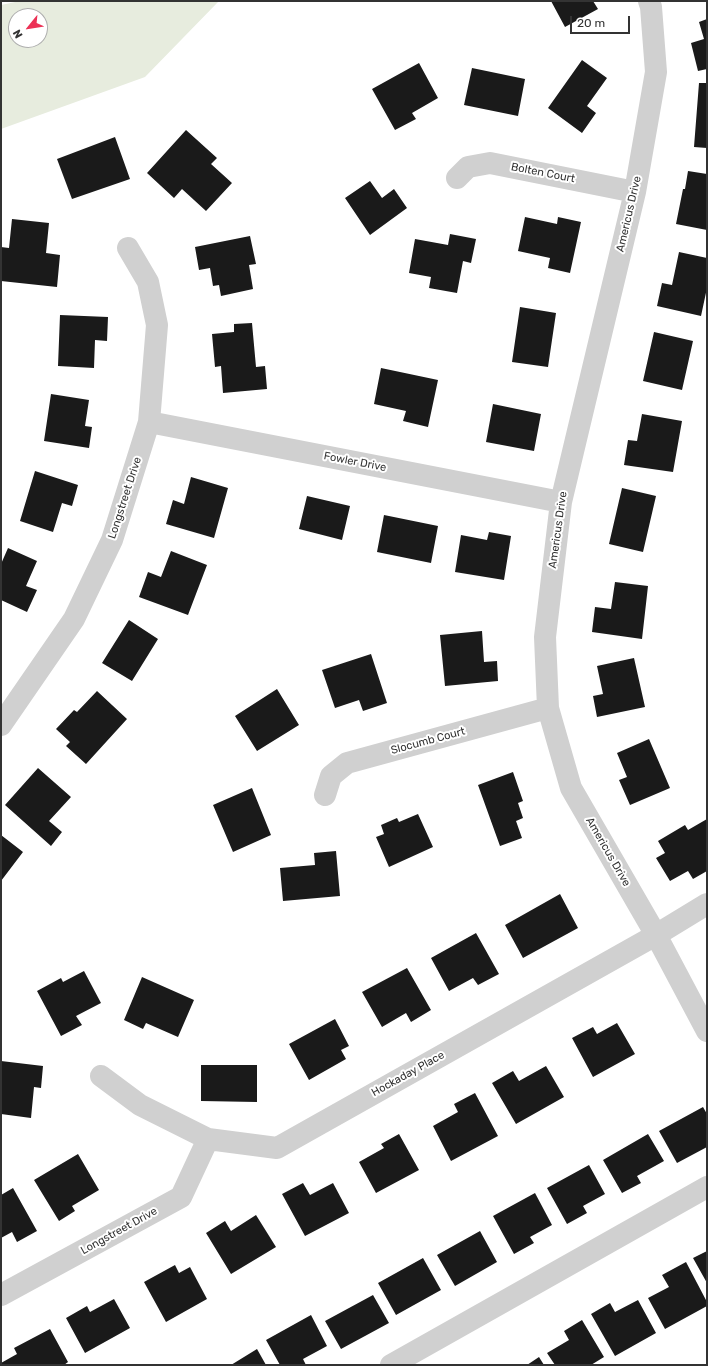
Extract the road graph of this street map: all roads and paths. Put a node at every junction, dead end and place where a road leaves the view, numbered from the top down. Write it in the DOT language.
graph roads {
  1 [pos="648,1"];
  2 [pos="457,178"];
  3 [pos="635,192"];
  4 [pos="128,248"];
  5 [pos="149,422"];
  6 [pos="561,502"];
  7 [pos="548,708"];
  8 [pos="1,725"];
  9 [pos="326,795"];
  10 [pos="707,904"];
  11 [pos="656,935"];
  12 [pos="707,1031"];
  13 [pos="101,1076"];
  14 [pos="208,1139"];
  15 [pos="707,1187"];
  16 [pos="1,1295"];
  17 [pos="391,1365"];
  1 -- 3 [label="street, Americus Drive"];
  2 -- 3 [label="street, Bolten Court"];
  3 -- 6 [label="street, Americus Drive"];
  4 -- 5 [label="street, Longstreet Drive"];
  5 -- 6 [label="street, Fowler Drive"];
  5 -- 8 [label="street, Longstreet Drive"];
  6 -- 7 [label="street, Americus Drive"];
  7 -- 9 [label="street, Slocumb Court"];
  7 -- 11 [label="street, Americus Drive"];
  10 -- 11 [label="street, Hockaday Place"];
  11 -- 12 [label="street, Americus Drive"];
  11 -- 14 [label="street, Hockaday Place"];
  13 -- 14 [label="street, Hockaday Place"];
  14 -- 16 [label="street, Longstreet Drive"];
  15 -- 17 [label="street"];
}
